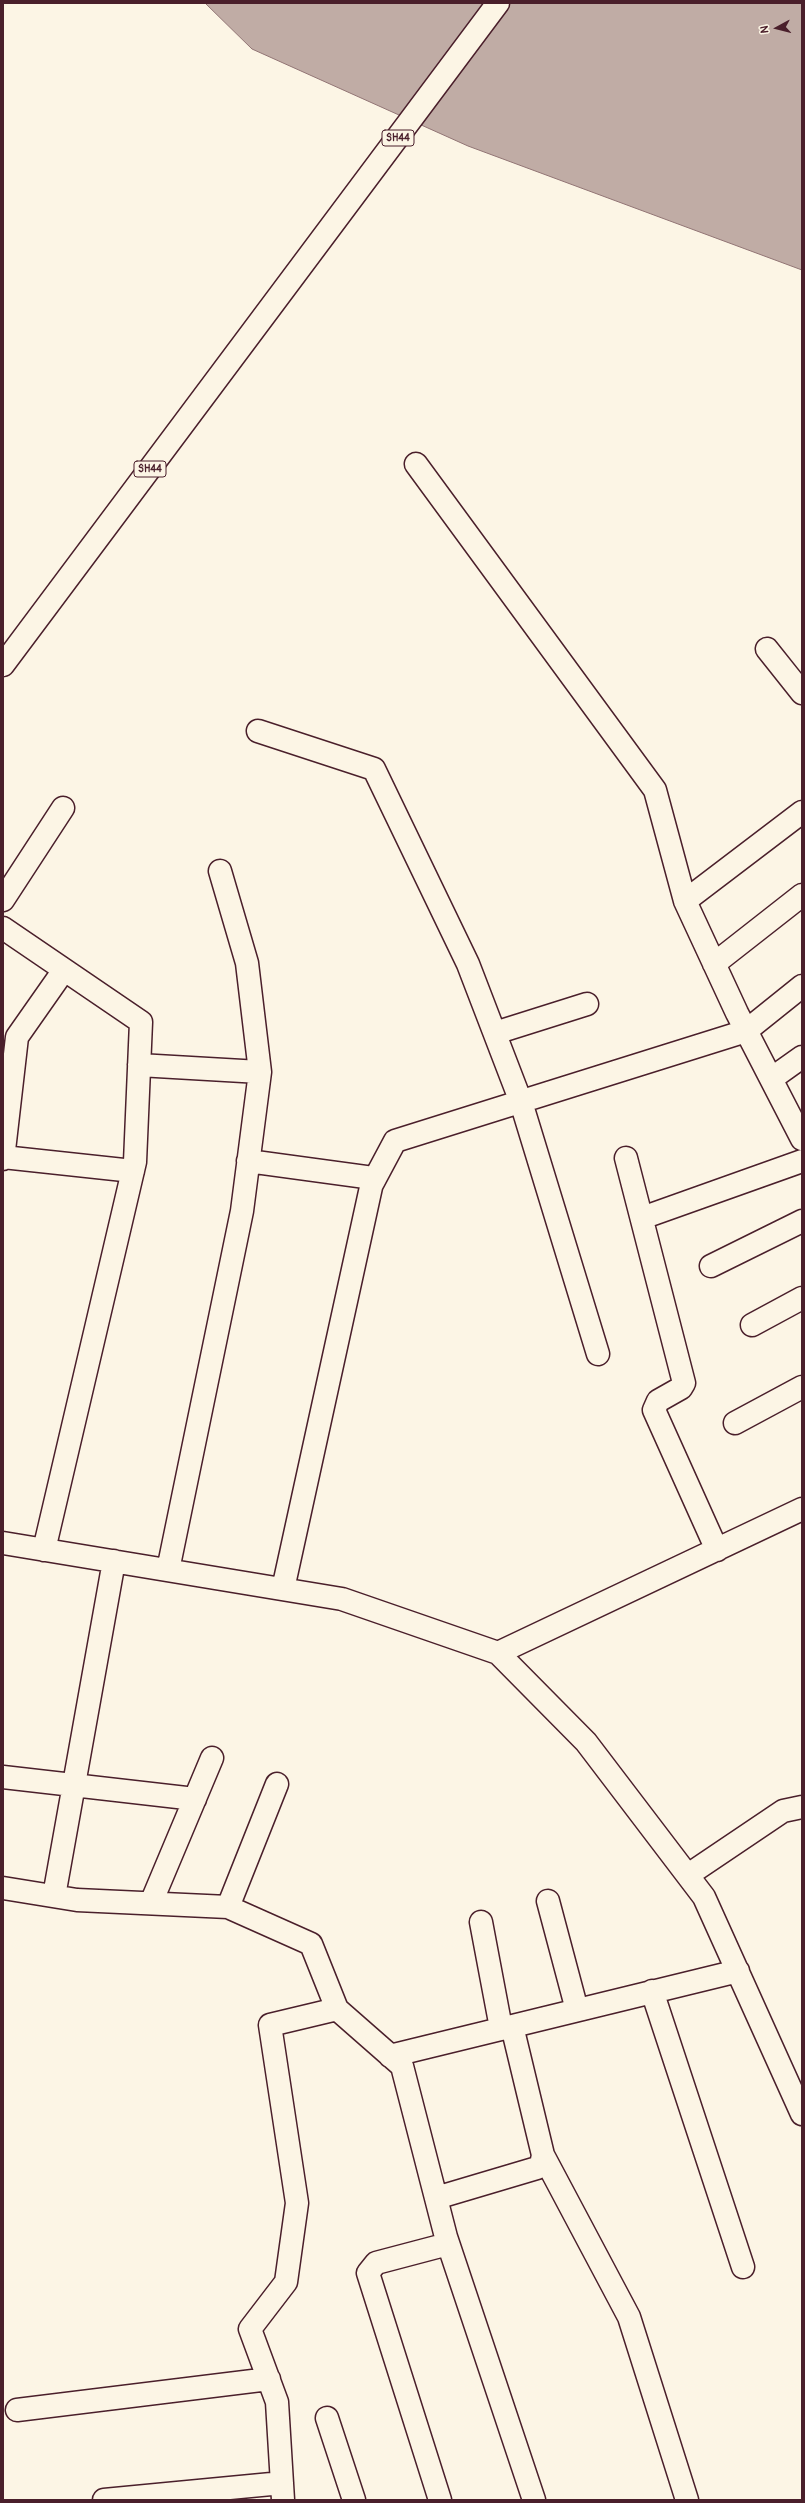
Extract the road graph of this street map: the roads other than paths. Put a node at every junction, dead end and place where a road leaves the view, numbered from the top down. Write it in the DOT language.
graph roads {
  1 [pos="498,3"];
  2 [pos="416,464"];
  3 [pos="767,649"];
  4 [pos="3,665"];
  5 [pos="802,693"];
  6 [pos="258,731"];
  7 [pos="63,808"];
  8 [pos="802,812"];
  9 [pos="220,871"];
  10 [pos="802,895"];
  11 [pos="3,900"];
  12 [pos="685,901"];
  13 [pos="3,928"];
  14 [pos="714,964"];
  15 [pos="64,970"];
  16 [pos="802,986"];
  17 [pos="587,1004"];
  18 [pos="746,1031"];
  19 [pos="495,1033"];
  20 [pos="802,1057"];
  21 [pos="138,1065"];
  22 [pos="260,1072"];
  23 [pos="772,1079"];
  24 [pos="521,1102"];
  25 [pos="802,1139"];
  26 [pos="3,1158"];
  27 [pos="626,1158"];
  28 [pos="248,1161"];
  29 [pos="802,1161"];
  30 [pos="133,1171"];
  31 [pos="371,1186"];
  32 [pos="642,1218"];
  33 [pos="802,1221"];
  34 [pos="710,1266"];
  35 [pos="802,1298"];
  36 [pos="752,1325"];
  37 [pos="598,1354"];
  38 [pos="802,1387"];
  39 [pos="735,1423"];
  40 [pos="802,1509"];
  41 [pos="3,1543"];
  42 [pos="44,1550"];
  43 [pos="717,1550"];
  44 [pos="114,1561"];
  45 [pos="168,1570"];
  46 [pos="283,1589"];
  47 [pos="498,1653"];
  48 [pos="212,1758"];
  49 [pos="3,1777"];
  50 [pos="277,1784"];
  51 [pos="74,1785"];
  52 [pos="195,1799"];
  53 [pos="802,1807"];
  54 [pos="688,1875"];
  55 [pos="3,1888"];
  56 [pos="54,1896"];
  57 [pos="548,1901"];
  58 [pos="151,1903"];
  59 [pos="228,1907"];
  60 [pos="481,1922"];
  61 [pos="738,1971"];
  62 [pos="652,1992"];
  63 [pos="337,2009"];
  64 [pos="577,2010"];
  65 [pos="507,2027"];
  66 [pos="390,2056"];
  67 [pos="802,2114"];
  68 [pos="543,2155"];
  69 [pos="436,2198"];
  70 [pos="448,2244"];
  71 [pos="743,2267"];
  72 [pos="269,2379"];
  73 [pos="17,2410"];
  74 [pos="327,2418"];
  75 [pos="282,2491"];
  76 [pos="165,2497"];
  77 [pos="104,2500"];
  78 [pos="354,2500"];
  79 [pos="440,2500"];
  80 [pos="534,2500"];
  81 [pos="687,2500"];
  1 -- 4 [label="street, SH44"];
  2 -- 12 [label="street"];
  3 -- 5 [label="street"];
  6 -- 19 [label="street"];
  7 -- 11 [label="street"];
  8 -- 12 [label="street"];
  9 -- 22 [label="street"];
  10 -- 14 [label="street"];
  12 -- 14 [label="street"];
  13 -- 15 [label="street"];
  14 -- 18 [label="street"];
  15 -- 21 [label="street"];
  15 -- 26 [label="street"];
  16 -- 18 [label="street"];
  17 -- 19 [label="street"];
  18 -- 23 [label="street"];
  18 -- 24 [label="street"];
  19 -- 24 [label="street"];
  20 -- 23 [label="street"];
  21 -- 22 [label="street"];
  21 -- 30 [label="street"];
  22 -- 28 [label="street"];
  23 -- 25 [label="street"];
  24 -- 31 [label="street"];
  24 -- 37 [label="street"];
  26 -- 30 [label="street"];
  27 -- 32 [label="street"];
  28 -- 31 [label="street"];
  28 -- 45 [label="street"];
  29 -- 32 [label="street"];
  30 -- 42 [label="street"];
  31 -- 46 [label="street"];
  32 -- 43 [label="street"];
  33 -- 34 [label="street"];
  35 -- 36 [label="street"];
  38 -- 39 [label="street"];
  40 -- 43 [label="street"];
  41 -- 42 [label="street"];
  42 -- 44 [label="street"];
  43 -- 47 [label="street"];
  44 -- 45 [label="street"];
  44 -- 51 [label="street"];
  45 -- 46 [label="street"];
  46 -- 47 [label="street"];
  47 -- 54 [label="street"];
  48 -- 52 [label="street"];
  49 -- 51 [label="street"];
  50 -- 59 [label="street"];
  51 -- 52 [label="street"];
  51 -- 56 [label="street"];
  52 -- 58 [label="street"];
  53 -- 54 [label="street"];
  54 -- 61 [label="street"];
  55 -- 56 [label="street"];
  56 -- 58 [label="street"];
  57 -- 64 [label="street"];
  58 -- 59 [label="street"];
  59 -- 63 [label="street"];
  60 -- 65 [label="street"];
  61 -- 62 [label="street"];
  61 -- 67 [label="street"];
  62 -- 64 [label="street"];
  62 -- 71 [label="street"];
  63 -- 66 [label="street"];
  63 -- 72 [label="street"];
  64 -- 65 [label="street"];
  65 -- 66 [label="street"];
  65 -- 68 [label="street"];
  66 -- 69 [label="street"];
  68 -- 69 [label="street"];
  68 -- 81 [label="street"];
  69 -- 70 [label="street"];
  70 -- 79 [label="street"];
  70 -- 80 [label="street"];
  72 -- 73 [label="street"];
  72 -- 75 [label="street"];
  74 -- 78 [label="street"];
  75 -- 76 [label="street"];
  76 -- 77 [label="street"];
}
